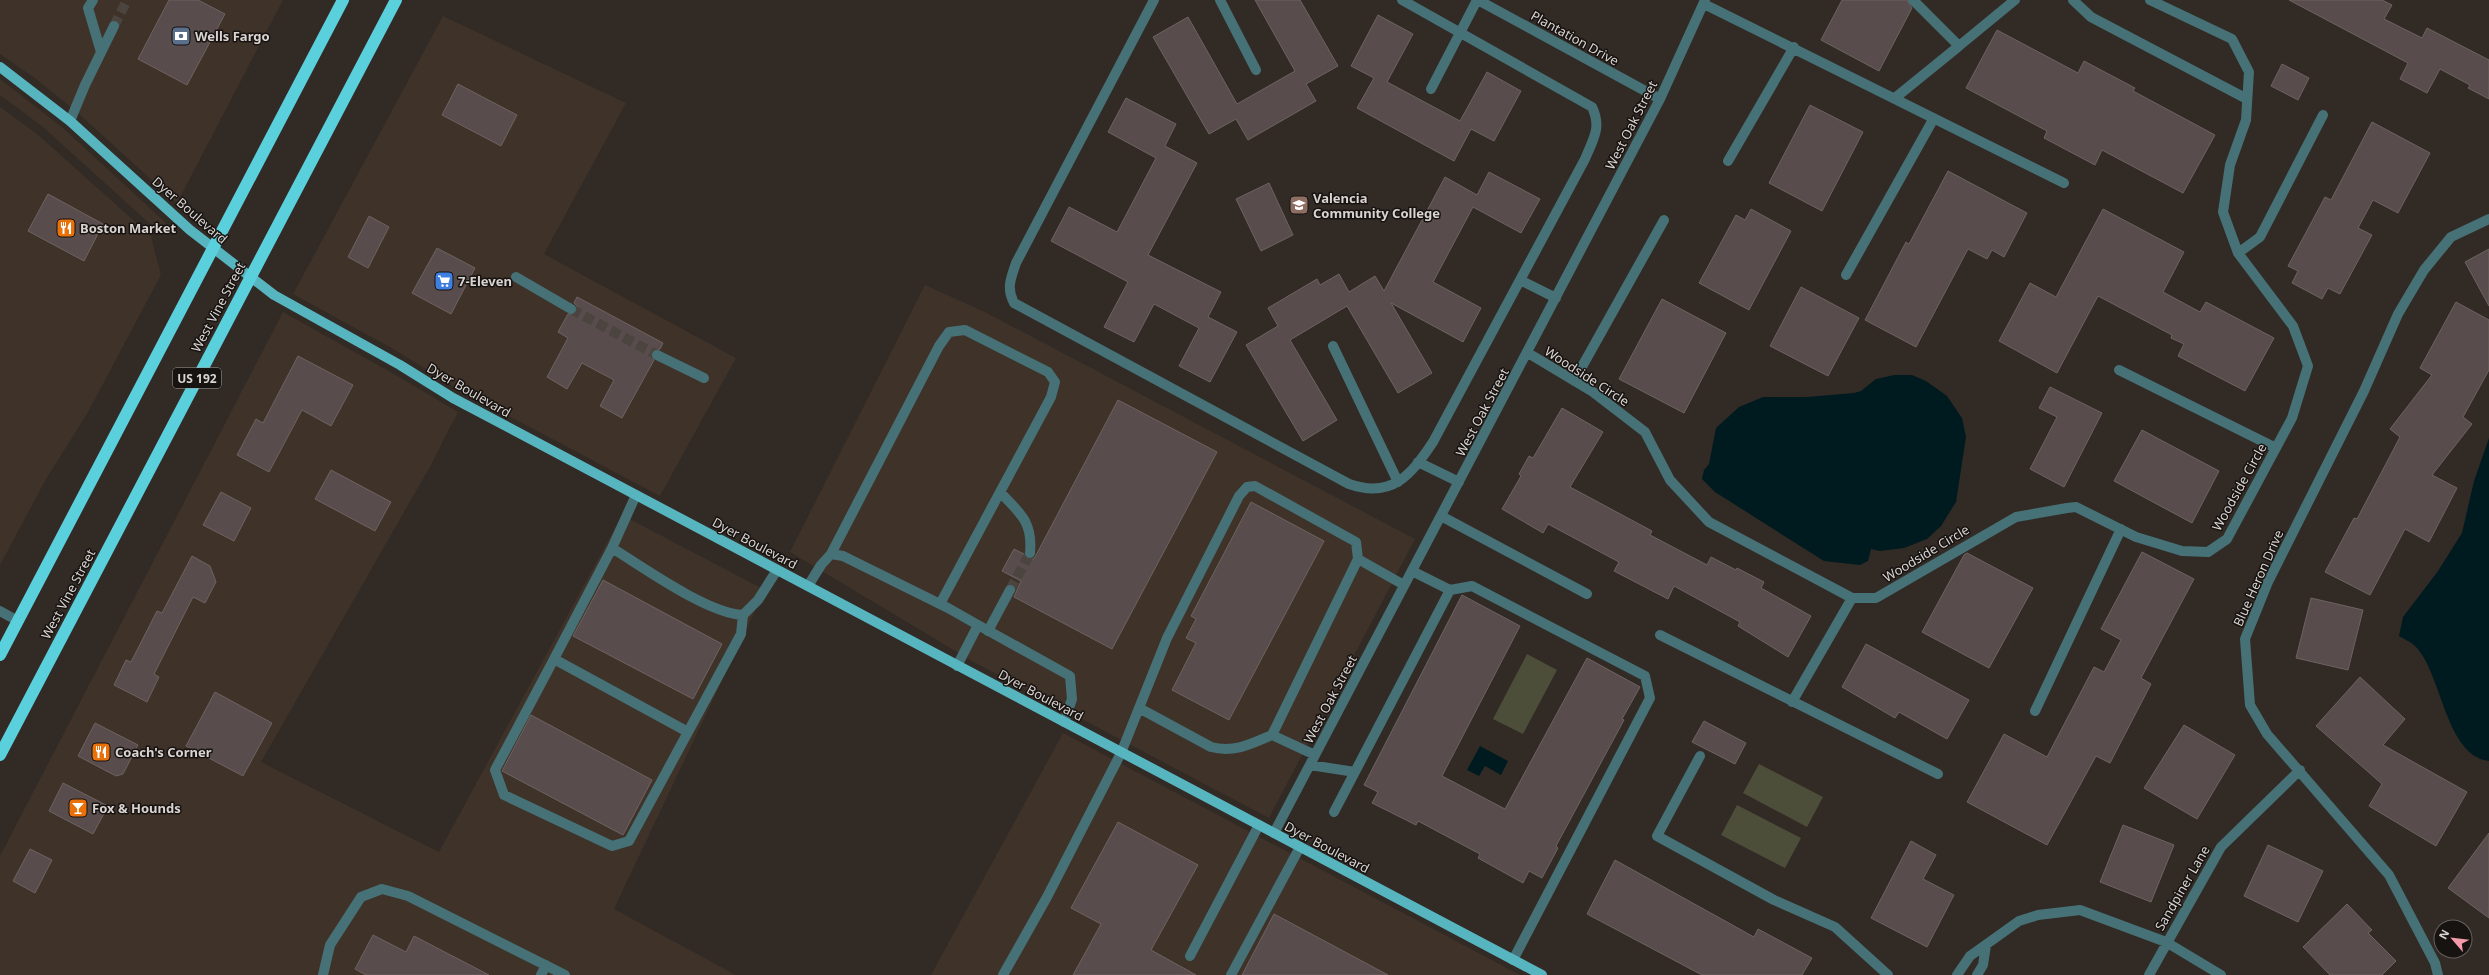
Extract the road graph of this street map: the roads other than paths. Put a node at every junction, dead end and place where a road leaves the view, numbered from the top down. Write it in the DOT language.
graph roads {
  1 [pos="93,0"];
  2 [pos="343,0"];
  3 [pos="396,0"];
  4 [pos="1154,0"];
  5 [pos="1220,0"];
  6 [pos="1402,0"];
  7 [pos="1478,0"];
  8 [pos="1913,0"];
  9 [pos="2015,0"];
  10 [pos="2073,0"];
  11 [pos="2150,0"];
  12 [pos="1704,2"];
  13 [pos="114,26"];
  14 [pos="1460,33"];
  15 [pos="1959,46"];
  16 [pos="1794,47"];
  17 [pos="101,52"];
  18 [pos="0,67"];
  19 [pos="1256,70"];
  20 [pos="1431,89"];
  21 [pos="1895,98"];
  22 [pos="1660,99"];
  23 [pos="2247,99"];
  24 [pos="2323,115"];
  25 [pos="1934,118"];
  26 [pos="70,120"];
  27 [pos="1728,161"];
  28 [pos="2064,183"];
  29 [pos="2489,218"];
  30 [pos="1664,220"];
  31 [pos="213,248"];
  32 [pos="2238,253"];
  33 [pos="1846,276"];
  34 [pos="250,277"];
  35 [pos="516,277"];
  36 [pos="1520,280"];
  37 [pos="1556,298"];
  38 [pos="571,309"];
  39 [pos="1332,346"];
  40 [pos="1528,353"];
  41 [pos="657,355"];
  42 [pos="2119,370"];
  43 [pos="704,378"];
  44 [pos="1574,381"];
  45 [pos="2276,448"];
  46 [pos="1418,462"];
  47 [pos="1398,482"];
  48 [pos="1459,482"];
  49 [pos="1000,492"];
  50 [pos="636,495"];
  51 [pos="1441,516"];
  52 [pos="2121,530"];
  53 [pos="612,548"];
  54 [pos="1030,553"];
  55 [pos="831,554"];
  56 [pos="1358,559"];
  57 [pos="777,570"];
  58 [pos="1412,571"];
  59 [pos="1404,585"];
  60 [pos="808,586"];
  61 [pos="1010,590"];
  62 [pos="1450,590"];
  63 [pos="1587,594"];
  64 [pos="1852,598"];
  65 [pos="940,604"];
  66 [pos="0,611"];
  67 [pos="742,615"];
  68 [pos="18,621"];
  69 [pos="978,625"];
  70 [pos="988,631"];
  71 [pos="1660,635"];
  72 [pos="0,655"];
  73 [pos="554,659"];
  74 [pos="957,666"];
  75 [pos="1792,702"];
  76 [pos="1139,708"];
  77 [pos="2035,711"];
  78 [pos="1064,722"];
  79 [pos="688,732"];
  80 [pos="1272,735"];
  81 [pos="1121,753"];
  82 [pos="1315,755"];
  83 [pos="0,756"];
  84 [pos="1700,756"];
  85 [pos="1310,765"];
  86 [pos="2300,770"];
  87 [pos="1355,772"];
  88 [pos="1938,774"];
  89 [pos="1334,812"];
  90 [pos="1258,825"];
  91 [pos="1274,833"];
  92 [pos="1300,847"];
  93 [pos="2166,942"];
  94 [pos="1986,946"];
  95 [pos="1190,956"];
  96 [pos="1513,960"];
  97 [pos="546,965"];
  98 [pos="323,975"];
  99 [pos="541,975"];
  100 [pos="565,975"];
  101 [pos="1003,975"];
  102 [pos="1231,975"];
  103 [pos="1542,975"];
  104 [pos="1888,975"];
  105 [pos="1957,975"];
  106 [pos="1977,975"];
  107 [pos="2149,975"];
  108 [pos="2221,975"];
  109 [pos="2438,975"];
  1 -- 17 [label="street"];
  2 -- 31 [label="highway, US 192"];
  3 -- 34 [label="highway, West Vine Street / US 192"];
  4 -- 47 [label="street"];
  5 -- 19 [label="street"];
  6 -- 14 [label="street"];
  7 -- 14 [label="street"];
  7 -- 22 [label="street, Plantation Drive"];
  8 -- 15 [label="street"];
  9 -- 15 [label="street"];
  10 -- 23 [label="street"];
  11 -- 23 [label="street, Woodside Circle"];
  12 -- 16 [label="street"];
  12 -- 22 [label="street, West Oak Street"];
  13 -- 17 [label="street"];
  14 -- 20 [label="street"];
  14 -- 36 [label="street"];
  15 -- 21 [label="street"];
  16 -- 21 [label="street"];
  16 -- 27 [label="street"];
  17 -- 26 [label="street"];
  18 -- 26 [label="main road, Dyer Boulevard"];
  21 -- 25 [label="street"];
  22 -- 37 [label="street, West Oak Street"];
  23 -- 32 [label="street, Woodside Circle"];
  24 -- 32 [label="street"];
  25 -- 28 [label="street"];
  25 -- 33 [label="street"];
  26 -- 31 [label="main road, Dyer Boulevard"];
  29 -- 86 [label="street, Blue Heron Drive"];
  30 -- 44 [label="street"];
  31 -- 34 [label="main road, Dyer Boulevard"];
  31 -- 68 [label="highway, US 192"];
  32 -- 45 [label="street, Woodside Circle"];
  34 -- 50 [label="main road, Dyer Boulevard"];
  34 -- 83 [label="highway, West Vine Street / US 192"];
  35 -- 38 [label="street"];
  36 -- 37 [label="street"];
  36 -- 46 [label="street"];
  37 -- 40 [label="street, West Oak Street"];
  39 -- 47 [label="street"];
  40 -- 44 [label="street, Woodside Circle"];
  40 -- 48 [label="street, West Oak Street"];
  41 -- 43 [label="street"];
  42 -- 45 [label="street"];
  44 -- 64 [label="street, Woodside Circle"];
  45 -- 52 [label="street, Woodside Circle"];
  46 -- 47 [label="street"];
  46 -- 48 [label="street"];
  48 -- 51 [label="street, West Oak Street"];
  49 -- 54 [label="street"];
  49 -- 55 [label="street"];
  49 -- 65 [label="street"];
  50 -- 53 [label="street"];
  50 -- 57 [label="main road, Dyer Boulevard"];
  51 -- 58 [label="street, West Oak Street"];
  51 -- 63 [label="street"];
  52 -- 64 [label="street, Woodside Circle"];
  52 -- 77 [label="street"];
  53 -- 67 [label="street"];
  53 -- 73 [label="street"];
  55 -- 60 [label="street"];
  55 -- 65 [label="street"];
  56 -- 59 [label="street"];
  56 -- 76 [label="street"];
  56 -- 80 [label="street"];
  57 -- 60 [label="main road, Dyer Boulevard"];
  57 -- 67 [label="street"];
  58 -- 59 [label="street, West Oak Street"];
  58 -- 62 [label="street"];
  59 -- 82 [label="street, West Oak Street"];
  60 -- 74 [label="main road, Dyer Boulevard"];
  61 -- 70 [label="street"];
  62 -- 87 [label="street"];
  62 -- 96 [label="street"];
  64 -- 75 [label="street"];
  65 -- 69 [label="street"];
  66 -- 68 [label="street"];
  67 -- 79 [label="street"];
  68 -- 72 [label="highway, US 192"];
  69 -- 70 [label="street"];
  69 -- 74 [label="street"];
  70 -- 78 [label="street"];
  71 -- 75 [label="street"];
  73 -- 79 [label="street"];
  73 -- 79 [label="street"];
  74 -- 78 [label="main road, Dyer Boulevard"];
  75 -- 88 [label="street"];
  76 -- 80 [label="street"];
  76 -- 81 [label="street"];
  78 -- 81 [label="main road, Dyer Boulevard"];
  80 -- 82 [label="street"];
  81 -- 90 [label="main road, Dyer Boulevard"];
  81 -- 101 [label="street"];
  82 -- 85 [label="street, West Oak Street"];
  84 -- 104 [label="street"];
  85 -- 87 [label="street"];
  85 -- 91 [label="street, West Oak Street"];
  86 -- 93 [label="street, Sandpiner Lane"];
  86 -- 109 [label="street, Blue Heron Drive"];
  87 -- 89 [label="street"];
  90 -- 91 [label="main road, Dyer Boulevard"];
  90 -- 95 [label="street"];
  91 -- 92 [label="main road, Dyer Boulevard"];
  92 -- 96 [label="main road, Dyer Boulevard"];
  92 -- 102 [label="street"];
  93 -- 94 [label="street"];
  93 -- 107 [label="street, Sandpiner Lane"];
  93 -- 108 [label="street"];
  94 -- 105 [label="street"];
  94 -- 106 [label="street"];
  96 -- 103 [label="main road, Dyer Boulevard"];
  97 -- 98 [label="street"];
  97 -- 99 [label="street"];
  97 -- 100 [label="street"];
}
